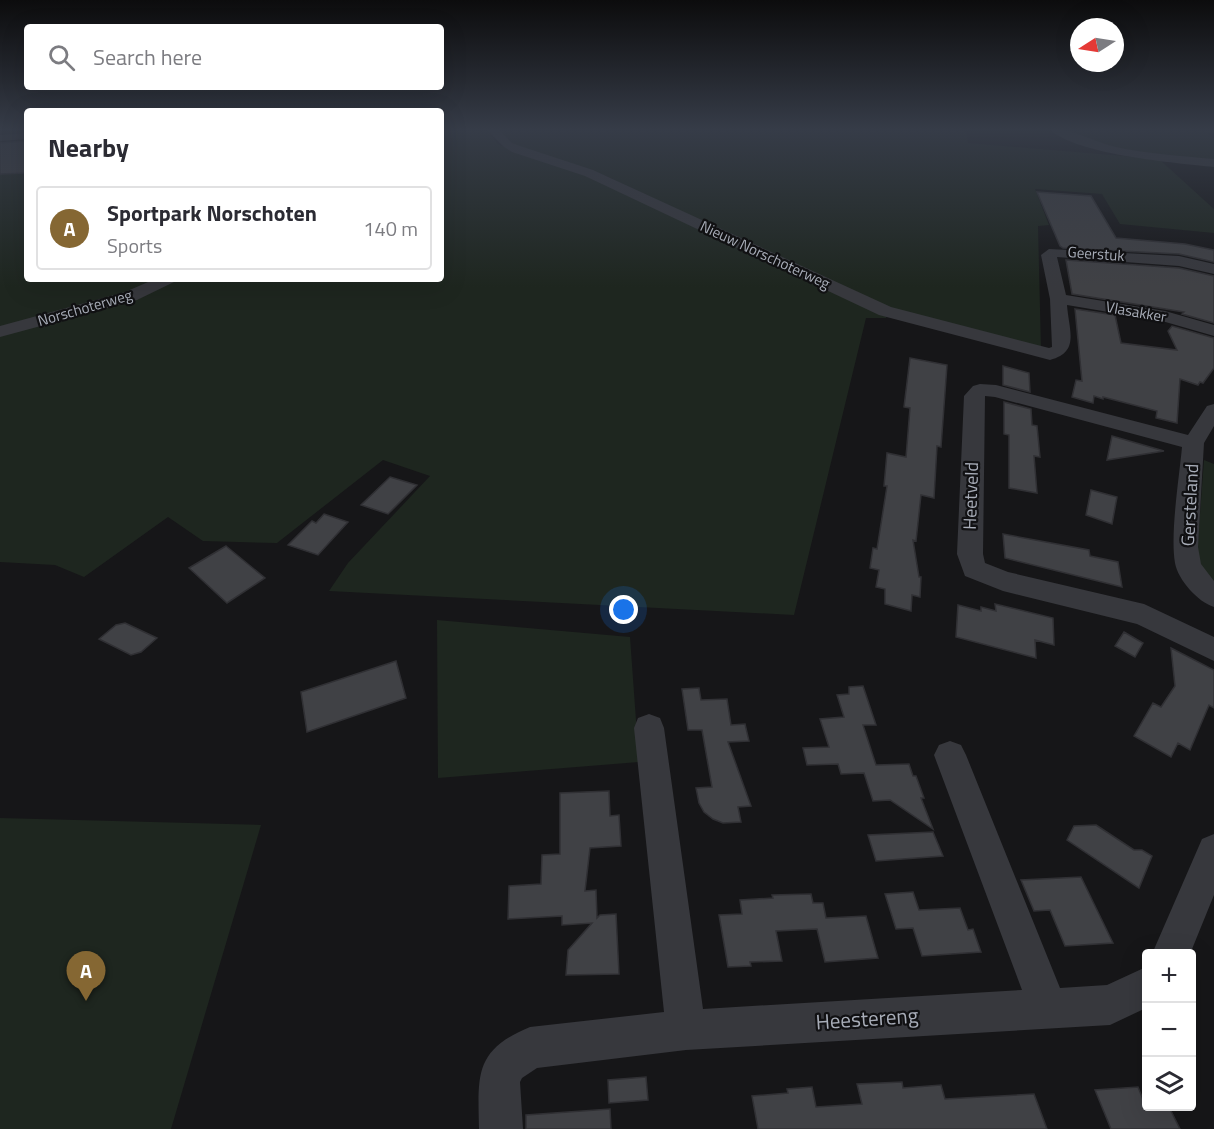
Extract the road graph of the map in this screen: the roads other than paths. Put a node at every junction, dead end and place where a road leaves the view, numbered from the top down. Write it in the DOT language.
graph roads {
  1 [pos="608,182"];
  2 [pos="1214,269"];
  3 [pos="161,282"];
  4 [pos="1058,299"];
  5 [pos="1214,331"];
  6 [pos="0,332"];
  7 [pos="1050,354"];
  8 [pos="1214,410"];
  9 [pos="1193,443"];
  10 [pos="1214,597"];
  11 [pos="1214,650"];
  12 [pos="650,728"];
  13 [pos="950,755"];
  14 [pos="1214,851"];
  15 [pos="1174,949"];
  16 [pos="1142,989"];
  17 [pos="1048,1007"];
  18 [pos="686,1030"];
  19 [pos="501,1129"];
  1 -- 7 [label="street, Nieuw Norschoterweg"];
  2 -- 4 [label="street, Geerstuk"];
  3 -- 6 [label="street, Norschoterweg"];
  4 -- 5 [label="street, Vlasakker"];
  4 -- 7 [label="street, Geerstuk"];
  8 -- 9 [label="street, Gersteland"];
  9 -- 10 [label="street, Gersteland"];
  9 -- 11 [label="street, Heetveld"];
  12 -- 18 [label="street"];
  13 -- 17 [label="street"];
  14 -- 15 [label="street"];
  16 -- 17 [label="street, Heestereng"];
  17 -- 18 [label="street, Heestereng"];
  18 -- 19 [label="street, Heestereng"];
}
